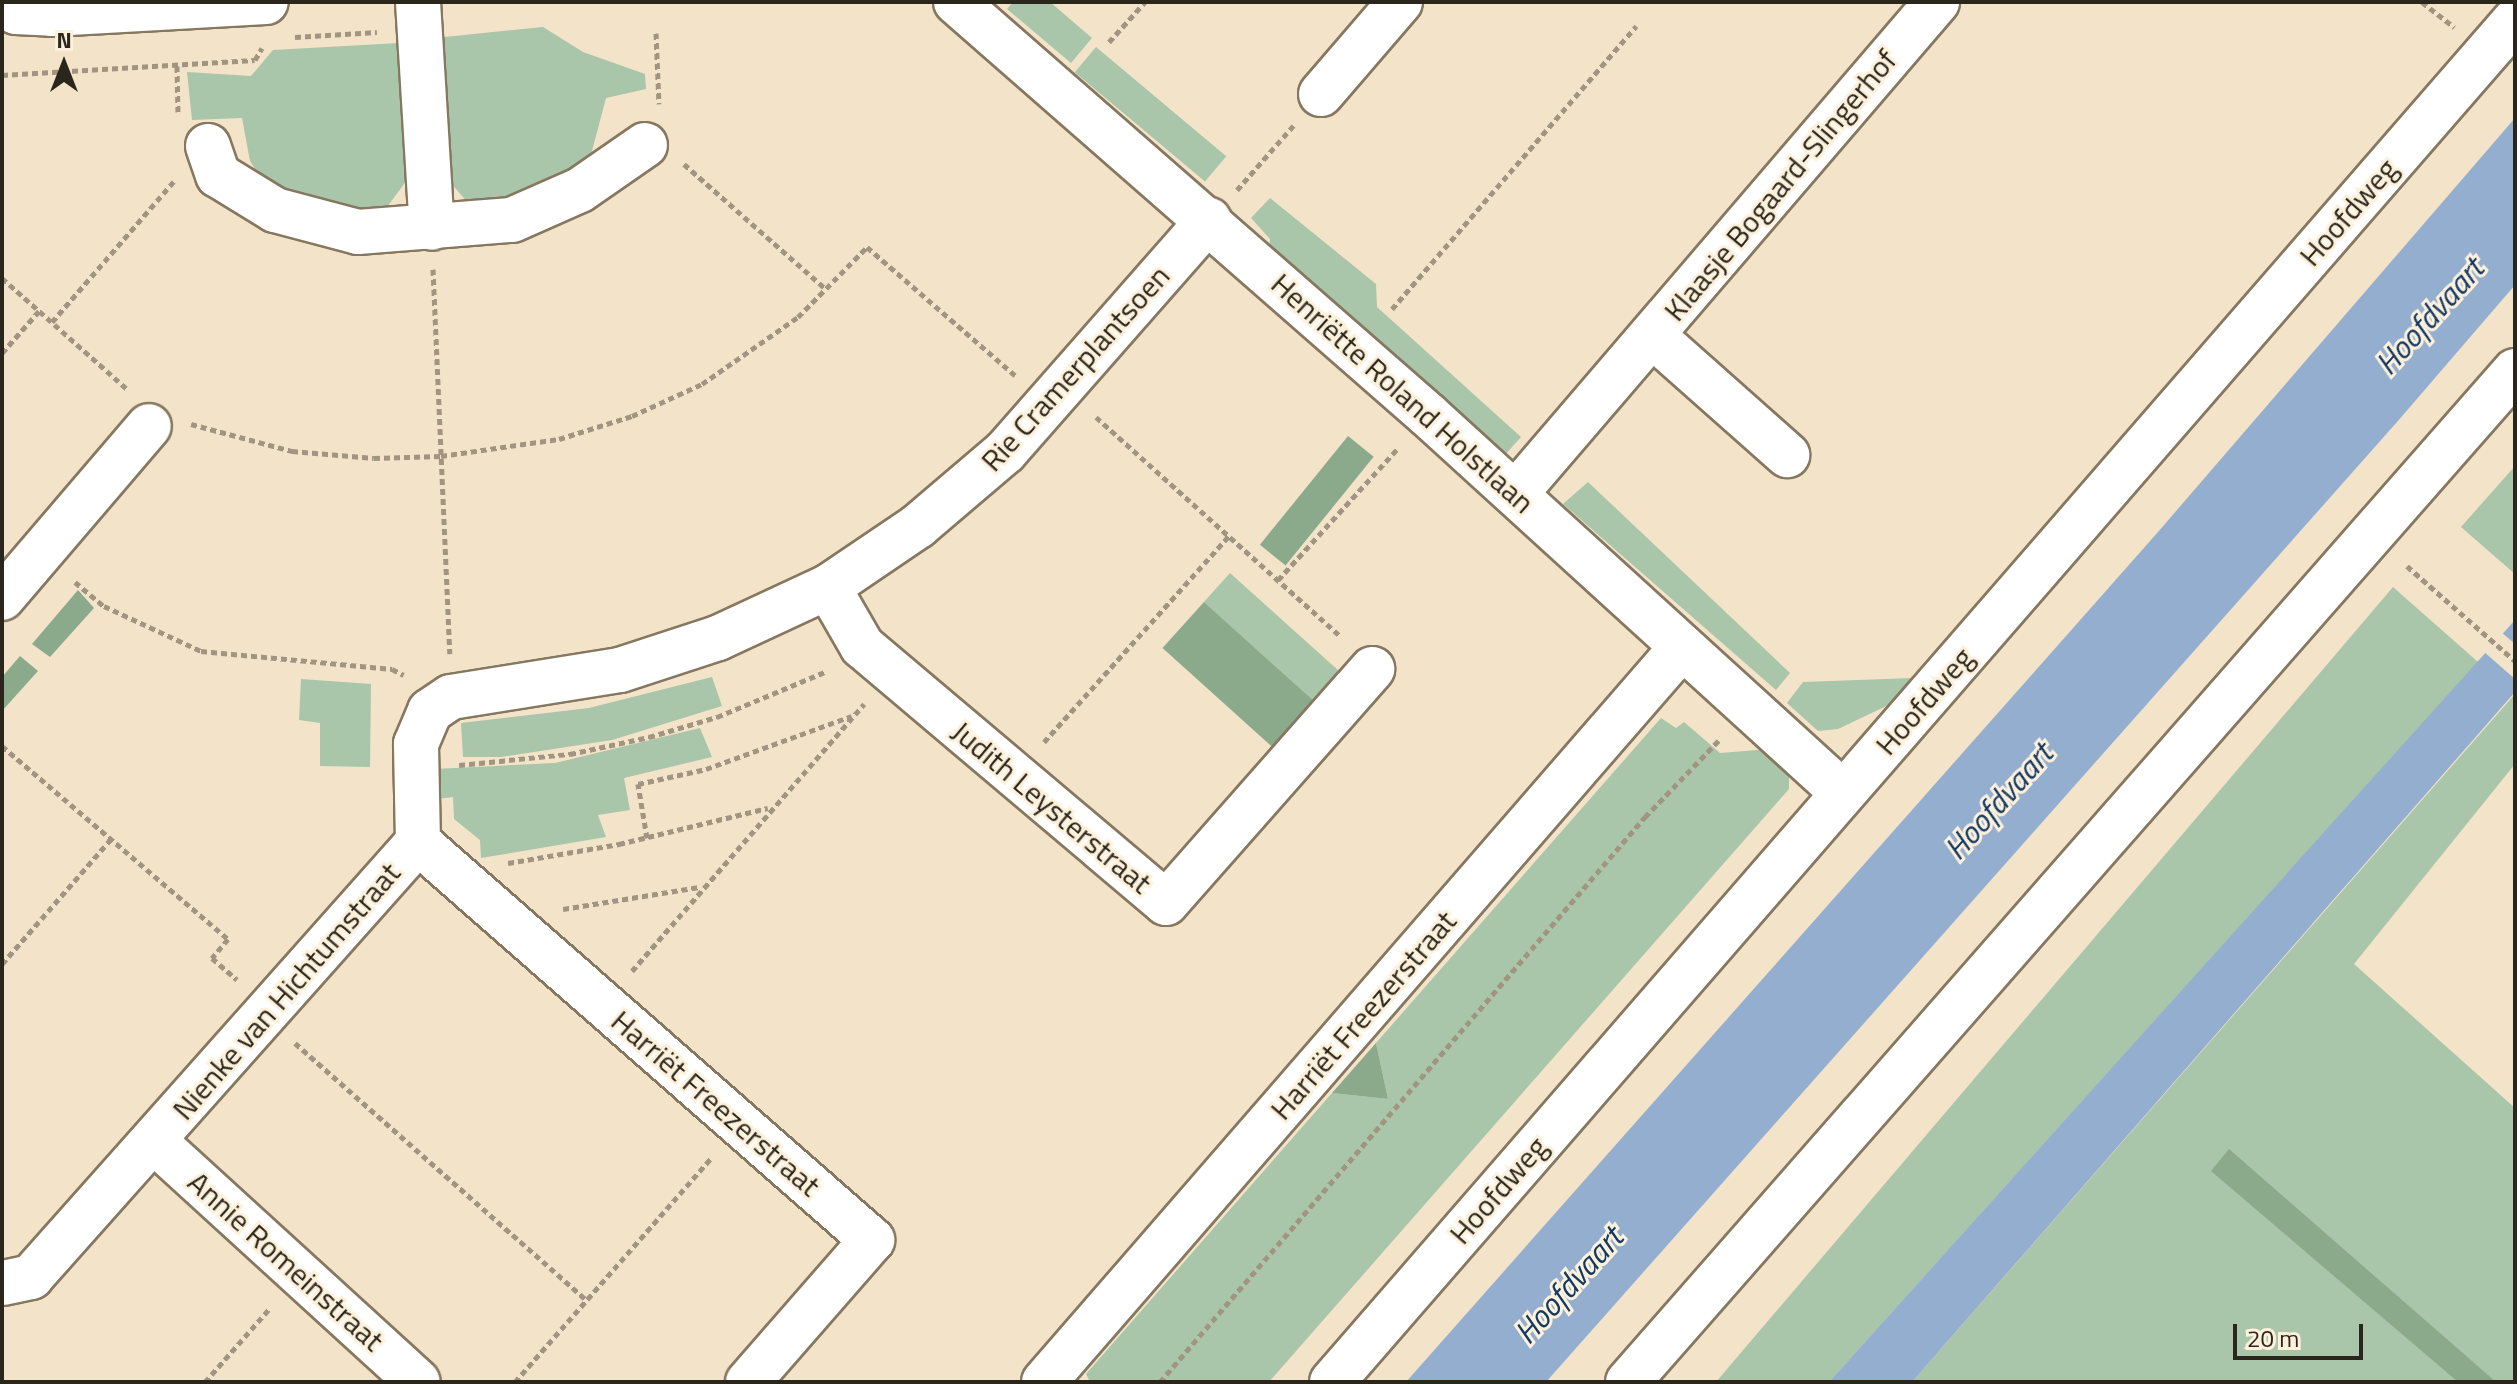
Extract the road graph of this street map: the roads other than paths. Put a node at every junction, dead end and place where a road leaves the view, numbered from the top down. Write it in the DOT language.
graph roads {
  1 [pos="956,2"];
  2 [pos="1400,2"];
  3 [pos="1937,2"];
  4 [pos="2,4"];
  5 [pos="419,16"];
  6 [pos="2515,20"];
  7 [pos="272,26"];
  8 [pos="1321,94"];
  9 [pos="659,137"];
  10 [pos="189,147"];
  11 [pos="1209,220"];
  12 [pos="432,228"];
  13 [pos="1652,335"];
  14 [pos="2515,371"];
  15 [pos="154,414"];
  16 [pos="1787,455"];
  17 [pos="1516,493"];
  18 [pos="828,587"];
  19 [pos="2,598"];
  20 [pos="1682,647"];
  21 [pos="1372,669"];
  22 [pos="1843,793"];
  23 [pos="418,842"];
  24 [pos="154,1141"];
  25 [pos="2,1283"];
  26 [pos="2,1292"];
  27 [pos="418,1382"];
  28 [pos="748,1382"];
  29 [pos="1044,1382"];
  30 [pos="1332,1382"];
  31 [pos="1628,1382"];
  1 -- 11 [label="street, Henriëtte Roland Holstlaan"];
  2 -- 8 [label="street"];
  3 -- 13 [label="street, Klaasje Bogaard-Slingerhof"];
  4 -- 7 [label="street"];
  5 -- 12 [label="street"];
  6 -- 22 [label="street, Hoofdweg"];
  9 -- 12 [label="street"];
  10 -- 12 [label="street"];
  11 -- 17 [label="street, Henriëtte Roland Holstlaan"];
  11 -- 18 [label="street, Rie Cramerplantsoen"];
  13 -- 16 [label="street, Klaasje Bogaard-Slingerhof"];
  13 -- 17 [label="street, Klaasje Bogaard-Slingerhof"];
  14 -- 31 [label="street"];
  15 -- 19 [label="street"];
  17 -- 20 [label="street, Henriëtte Roland Holstlaan"];
  18 -- 21 [label="street, Judith Leysterstraat"];
  18 -- 23 [label="street, Rie Cramerplantsoen"];
  20 -- 22 [label="street, Henriëtte Roland Holstlaan"];
  20 -- 29 [label="street, Harriët Freezerstraat"];
  22 -- 30 [label="street, Hoofdweg"];
  23 -- 24 [label="street, Nienke van Hichtumstraat"];
  23 -- 28 [label="street, Harriët Freezerstraat"];
  24 -- 25 [label="street"];
  24 -- 27 [label="street, Annie Romeinstraat"];
  25 -- 26 [label="street"];
}
